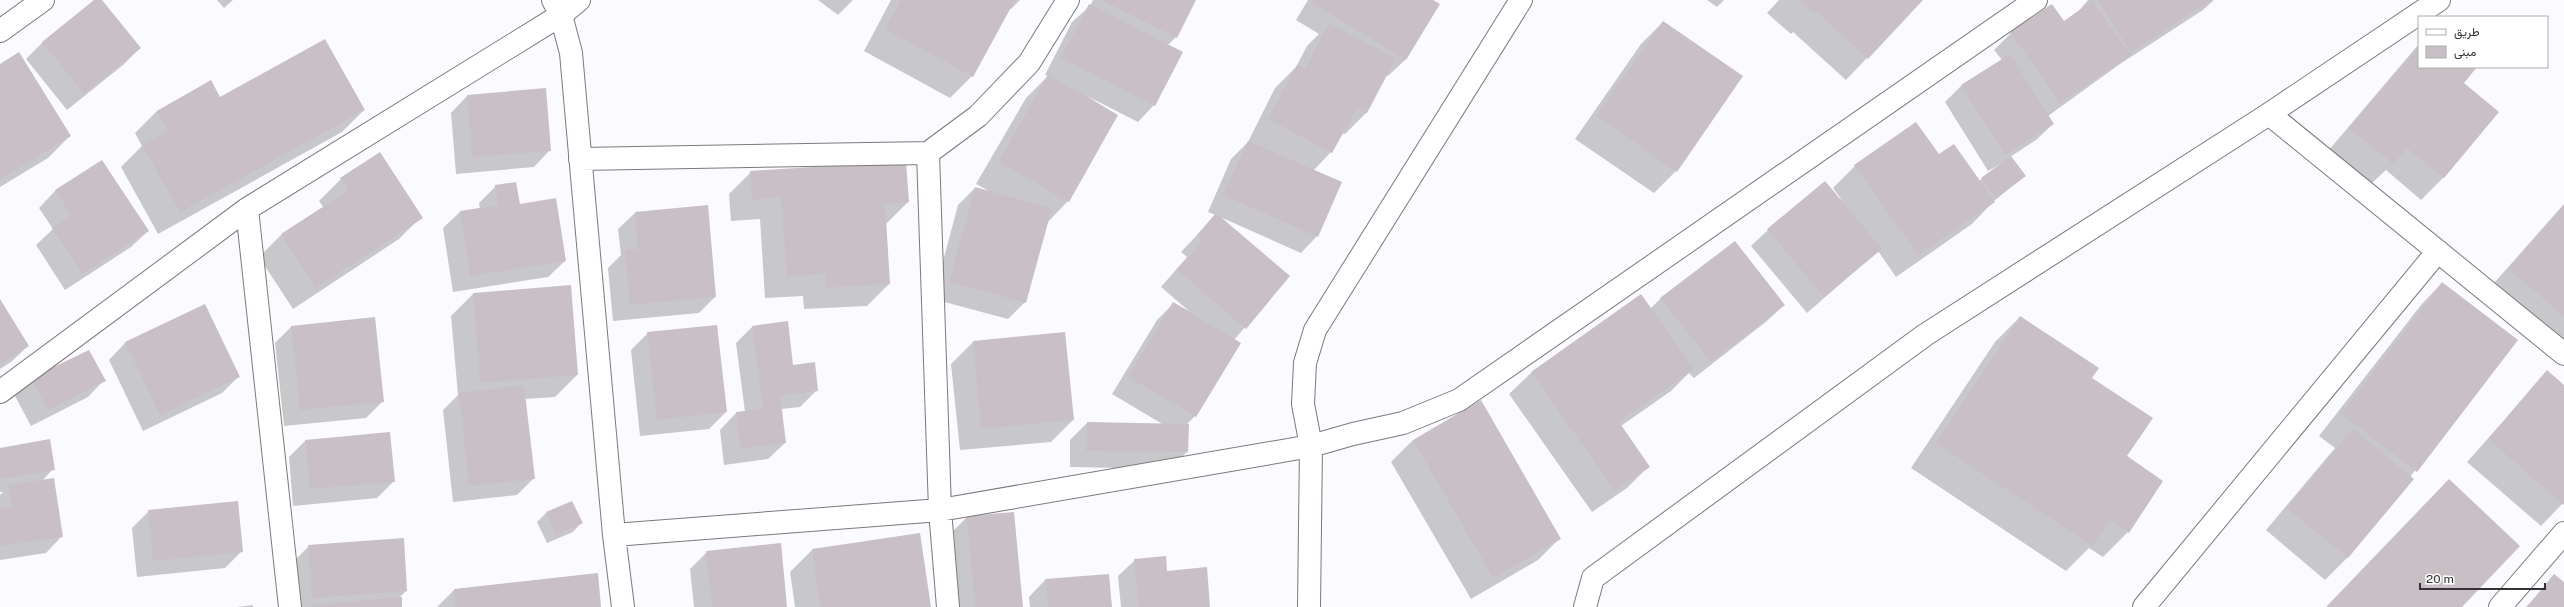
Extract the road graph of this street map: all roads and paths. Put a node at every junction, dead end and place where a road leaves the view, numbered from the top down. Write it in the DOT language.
graph roads {
  1 [pos="43,0"];
  2 [pos="580,0"];
  3 [pos="1068,0"];
  4 [pos="1521,0"];
  5 [pos="2036,0"];
  6 [pos="2439,0"];
  7 [pos="557,8"];
  8 [pos="0,31"];
  9 [pos="2269,114"];
  10 [pos="928,153"];
  11 [pos="580,159"];
  12 [pos="247,209"];
  13 [pos="2438,251"];
  14 [pos="2564,354"];
  15 [pos="0,392"];
  16 [pos="1311,446"];
  17 [pos="940,510"];
  18 [pos="2564,533"];
  19 [pos="614,535"];
  20 [pos="290,607"];
  21 [pos="624,607"];
  22 [pos="948,607"];
  23 [pos="1309,607"];
  24 [pos="1585,607"];
  25 [pos="2144,607"];
  26 [pos="2500,607"];
  1 -- 8 [label="street"];
  2 -- 7 [label="street"];
  3 -- 10 [label="street"];
  4 -- 16 [label="street"];
  5 -- 16 [label="street"];
  6 -- 9 [label="street"];
  7 -- 11 [label="street"];
  7 -- 12 [label="street"];
  9 -- 13 [label="street"];
  9 -- 24 [label="street"];
  10 -- 11 [label="street"];
  10 -- 17 [label="street"];
  11 -- 19 [label="street"];
  12 -- 15 [label="street"];
  12 -- 20 [label="street"];
  13 -- 14 [label="street"];
  13 -- 25 [label="street"];
  16 -- 17 [label="street"];
  16 -- 23 [label="street"];
  17 -- 19 [label="street"];
  17 -- 22 [label="street"];
  18 -- 26 [label="street"];
  19 -- 21 [label="street"];
}
